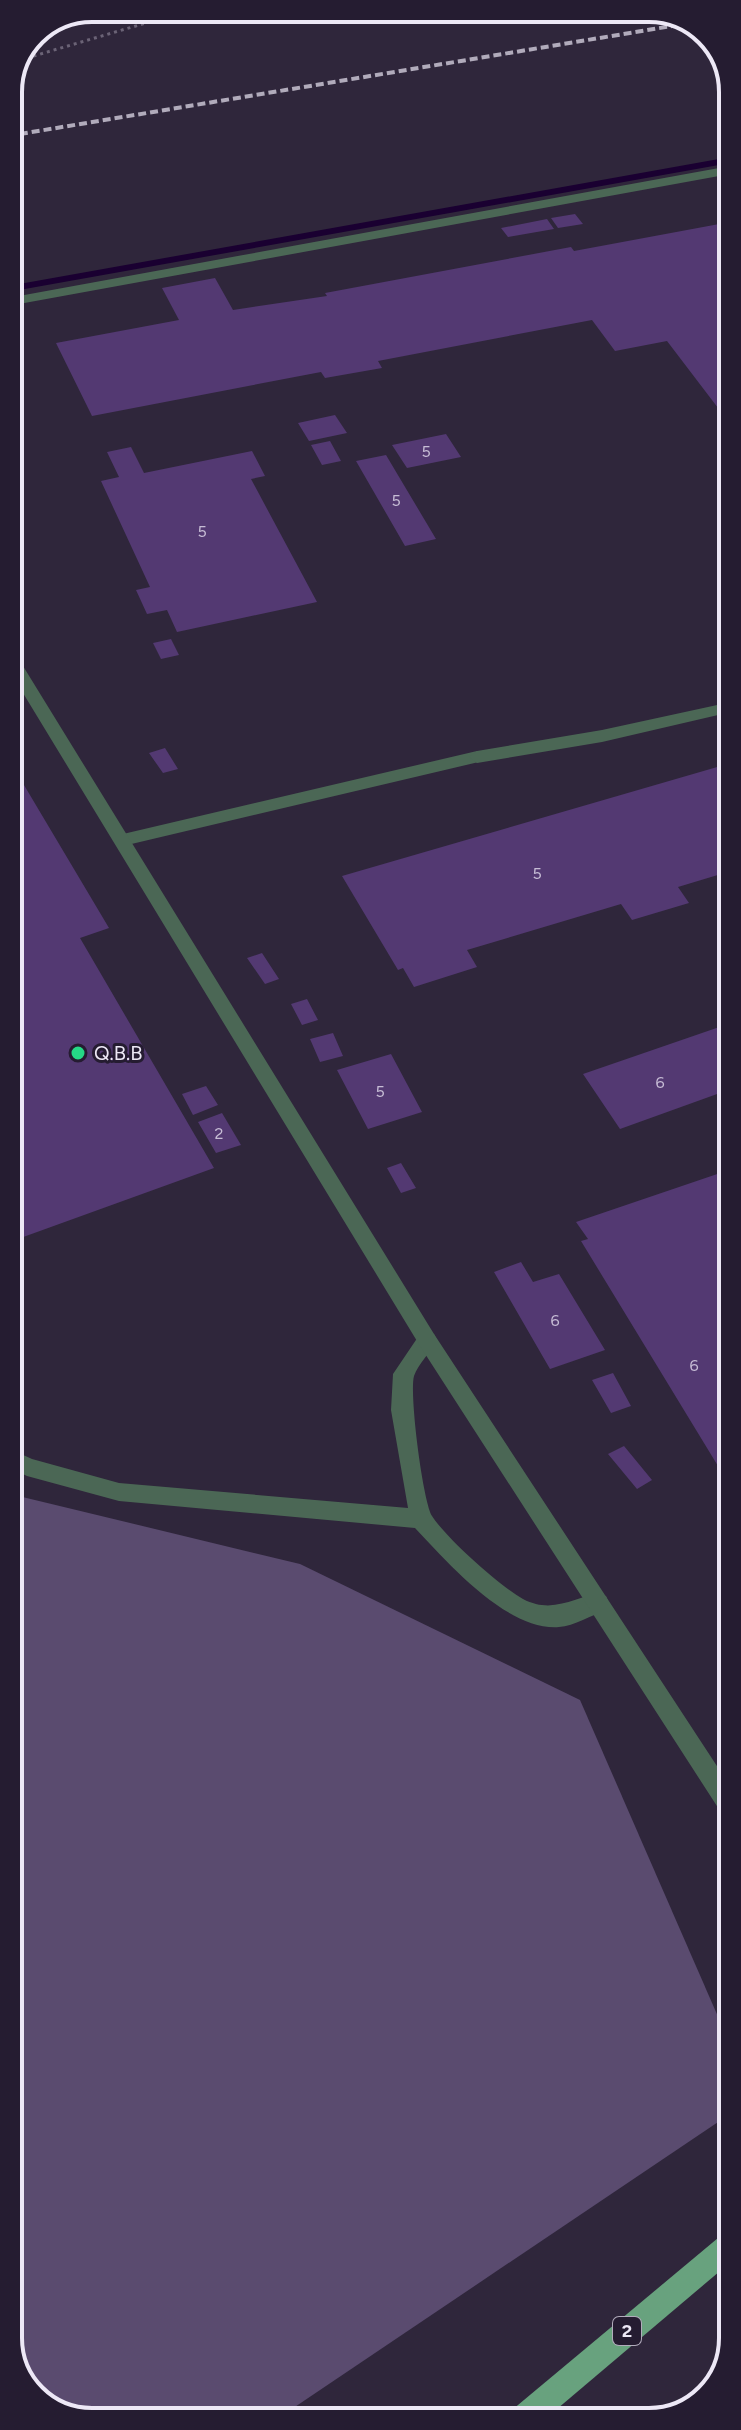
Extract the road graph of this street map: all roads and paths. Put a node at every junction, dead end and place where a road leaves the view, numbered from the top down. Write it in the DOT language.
graph roads {
  1 [pos="149,22"];
  2 [pos="32,56"];
  3 [pos="719,172"];
  4 [pos="22,299"];
  5 [pos="22,678"];
  6 [pos="719,710"];
  7 [pos="123,840"];
  8 [pos="427,1340"];
  9 [pos="22,1464"];
  10 [pos="421,1519"];
  11 [pos="598,1603"];
  12 [pos="719,1789"];
  13 [pos="719,2254"];
  14 [pos="536,2408"];
  1 -- 2 [label="path"];
  3 -- 4 [label="street"];
  5 -- 7 [label="street"];
  6 -- 7 [label="street"];
  7 -- 8 [label="street"];
  8 -- 10 [label="street"];
  8 -- 11 [label="street"];
  9 -- 10 [label="street"];
  10 -- 11 [label="street"];
  11 -- 12 [label="street"];
  13 -- 14 [label="main road, 2"];
}
